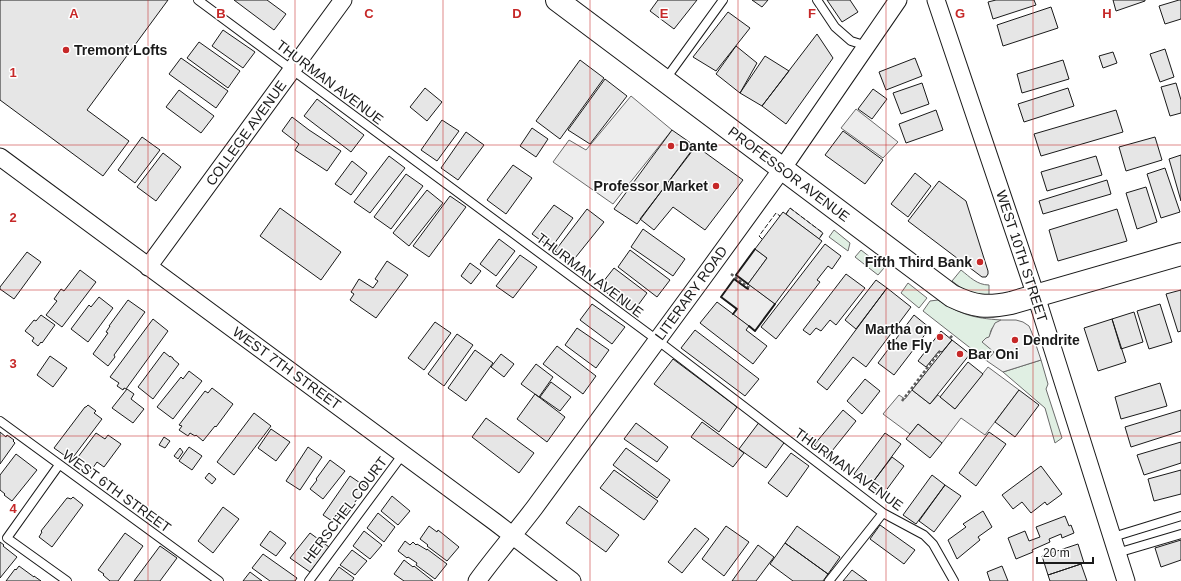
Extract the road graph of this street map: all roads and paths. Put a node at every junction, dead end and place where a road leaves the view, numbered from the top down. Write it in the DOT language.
graph roads {
  1 [pos="198,0"];
  2 [pos="344,0"];
  3 [pos="557,0"];
  4 [pos="723,0"];
  5 [pos="817,0"];
  6 [pos="898,0"];
  7 [pos="936,0"];
  8 [pos="867,46"];
  9 [pos="292,70"];
  10 [pos="664,81"];
  11 [pos="0,157"];
  12 [pos="782,169"];
  13 [pos="1181,254"];
  14 [pos="148,267"];
  15 [pos="731,274"];
  16 [pos="749,288"];
  17 [pos="1036,296"];
  18 [pos="953,335"];
  19 [pos="950,338"];
  20 [pos="658,340"];
  21 [pos="940,351"];
  22 [pos="902,401"];
  23 [pos="0,421"];
  24 [pos="403,454"];
  25 [pos="59,465"];
  26 [pos="883,513"];
  27 [pos="1181,516"];
  28 [pos="1181,534"];
  29 [pos="513,536"];
  30 [pos="1115,545"];
  31 [pos="67,581"];
  32 [pos="219,581"];
  33 [pos="309,581"];
  34 [pos="477,581"];
  35 [pos="572,581"];
  36 [pos="829,581"];
  37 [pos="954,581"];
  38 [pos="1126,581"];
  1 -- 9 [label="lane, THURMAN AVENUE"];
  2 -- 9 [label="street, COLLEGE AVENUE"];
  3 -- 10 [label="street, PROFESSOR AVENUE"];
  4 -- 10 [label="lane"];
  5 -- 8 [label="lane"];
  6 -- 8 [label="street, LITERARY ROAD"];
  7 -- 17 [label="street, WEST 10TH STREET"];
  8 -- 12 [label="street, LITERARY ROAD"];
  9 -- 14 [label="street, COLLEGE AVENUE"];
  9 -- 20 [label="lane, THURMAN AVENUE"];
  10 -- 12 [label="street, PROFESSOR AVENUE"];
  11 -- 14 [label="street, WEST 7TH STREET"];
  12 -- 17 [label="street, PROFESSOR AVENUE"];
  12 -- 20 [label="street, LITERARY ROAD"];
  13 -- 17 [label="street, PROFESSOR AVENUE"];
  14 -- 24 [label="street, WEST 7TH STREET"];
  15 -- 16 [label="path"];
  17 -- 30 [label="street, WEST 10TH STREET"];
  18 -- 19 [label="path"];
  20 -- 26 [label="lane, THURMAN AVENUE"];
  20 -- 29 [label="street, LITERARY ROAD"];
  21 -- 22 [label="path"];
  23 -- 25 [label="lane, WEST 6TH STREET"];
  24 -- 29 [label="street, WEST 7TH STREET"];
  24 -- 33 [label="lane, HERSCHEL COURT"];
  25 -- 31 [label="lane"];
  25 -- 32 [label="lane, WEST 6TH STREET"];
  26 -- 36 [label="lane"];
  26 -- 37 [label="lane, THURMAN AVENUE"];
  27 -- 30 [label="lane"];
  28 -- 30 [label="lane"];
  29 -- 34 [label="street, LITERARY ROAD"];
  29 -- 35 [label="street, WEST 7TH STREET"];
  30 -- 38 [label="street, WEST 10TH STREET"];
}
